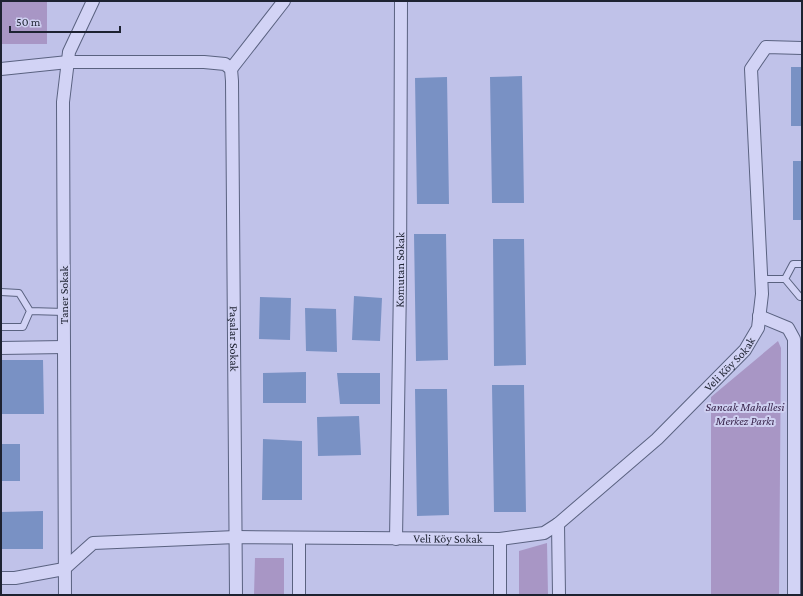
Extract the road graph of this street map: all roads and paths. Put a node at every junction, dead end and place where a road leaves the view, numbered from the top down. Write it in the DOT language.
graph roads {
  1 [pos="93,1"];
  2 [pos="284,1"];
  3 [pos="401,1"];
  4 [pos="802,48"];
  5 [pos="68,62"];
  6 [pos="1,69"];
  7 [pos="231,69"];
  8 [pos="802,264"];
  9 [pos="761,279"];
  10 [pos="785,279"];
  11 [pos="1,292"];
  12 [pos="802,297"];
  13 [pos="30,311"];
  14 [pos="64,312"];
  15 [pos="758,322"];
  16 [pos="1,327"];
  17 [pos="64,347"];
  18 [pos="1,348"];
  19 [pos="558,524"];
  20 [pos="236,537"];
  21 [pos="299,538"];
  22 [pos="396,539"];
  23 [pos="500,539"];
  24 [pos="64,569"];
  25 [pos="1,578"];
  26 [pos="65,595"];
  27 [pos="236,595"];
  28 [pos="299,595"];
  29 [pos="500,595"];
  30 [pos="559,595"];
  31 [pos="794,595"];
  1 -- 5 [label="street, Taner Sokak"];
  2 -- 7 [label="street"];
  3 -- 22 [label="street, Komutan Sokak"];
  4 -- 9 [label="street"];
  5 -- 6 [label="street"];
  5 -- 7 [label="street"];
  5 -- 14 [label="street, Taner Sokak"];
  7 -- 20 [label="street, Paşalar Sokak"];
  8 -- 10 [label="lane"];
  9 -- 10 [label="lane"];
  9 -- 15 [label="street"];
  10 -- 12 [label="lane"];
  11 -- 13 [label="lane"];
  13 -- 14 [label="lane"];
  13 -- 16 [label="lane"];
  14 -- 17 [label="street, Taner Sokak"];
  15 -- 19 [label="street, Veli Köy Sokak"];
  15 -- 31 [label="street"];
  17 -- 18 [label="street"];
  17 -- 24 [label="street, Taner Sokak"];
  19 -- 23 [label="street, Veli Köy Sokak"];
  19 -- 30 [label="street"];
  20 -- 21 [label="street, Veli Köy Sokak"];
  20 -- 24 [label="street, Veli Köy Sokak"];
  20 -- 27 [label="street, Paşalar Sokak"];
  21 -- 22 [label="street, Veli Köy Sokak"];
  21 -- 28 [label="street"];
  22 -- 23 [label="street, Veli Köy Sokak"];
  23 -- 29 [label="street"];
  24 -- 25 [label="street"];
  24 -- 26 [label="street, Taner Sokak"];
}
